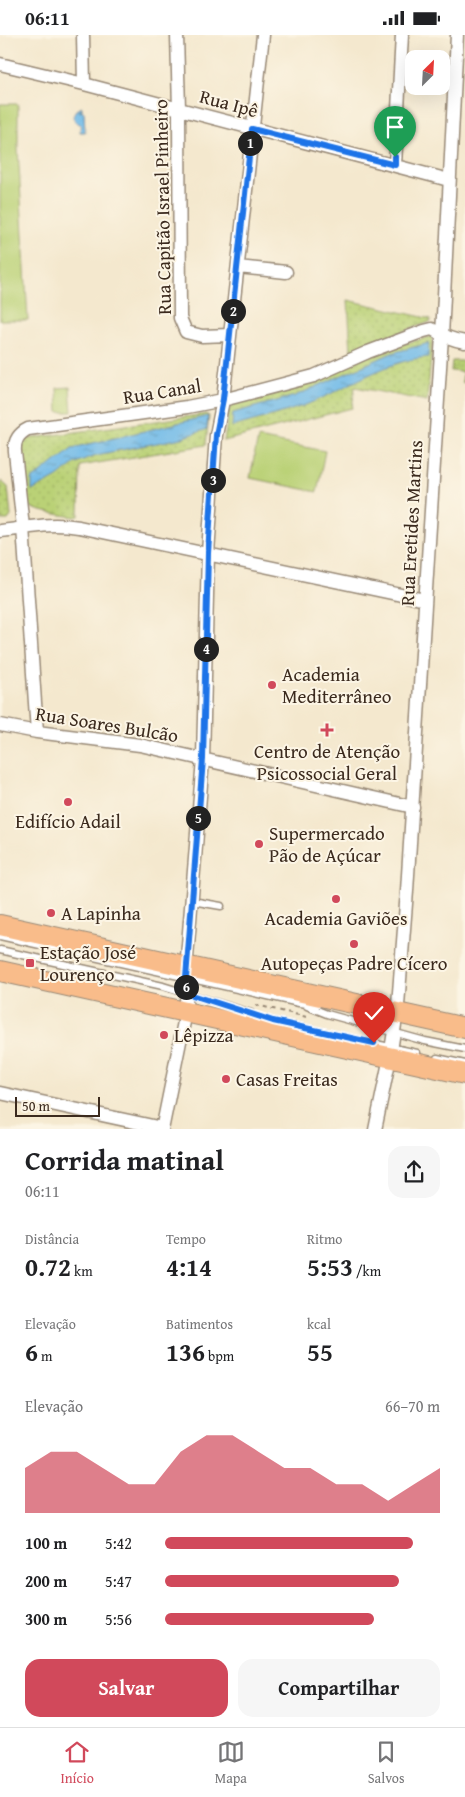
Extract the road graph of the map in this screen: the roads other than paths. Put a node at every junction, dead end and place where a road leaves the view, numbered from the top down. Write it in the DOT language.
graph roads {
  1 [pos="83,35"];
  2 [pos="177,35"];
  3 [pos="263,35"];
  4 [pos="402,35"];
  5 [pos="457,35"];
  6 [pos="0,64"];
  7 [pos="84,84"];
  8 [pos="179,109"];
  9 [pos="252,129"];
  10 [pos="395,165"];
  11 [pos="449,180"];
  12 [pos="238,267"];
  13 [pos="286,271"];
  14 [pos="230,335"];
  15 [pos="442,336"];
  16 [pos="465,342"];
  17 [pos="223,399"];
  18 [pos="22,527"];
  19 [pos="0,531"];
  20 [pos="208,553"];
  21 [pos="425,599"];
  22 [pos="0,725"];
  23 [pos="37,731"];
  24 [pos="203,759"];
  25 [pos="413,807"];
  26 [pos="192,901"];
  27 [pos="221,906"];
  28 [pos="0,925"];
  29 [pos="0,936"];
  30 [pos="0,950"];
  31 [pos="5,968"];
  32 [pos="186,972"];
  33 [pos="48,974"];
  34 [pos="186,1003"];
  35 [pos="299,1003"];
  36 [pos="328,1006"];
  37 [pos="213,1009"];
  38 [pos="273,1021"];
  39 [pos="395,1022"];
  40 [pos="464,1024"];
  41 [pos="465,1049"];
  42 [pos="391,1052"];
  43 [pos="423,1055"];
  44 [pos="431,1056"];
  45 [pos="465,1064"];
  46 [pos="465,1074"];
  47 [pos="0,1093"];
  48 [pos="162,1129"];
  49 [pos="375,1129"];
  1 -- 7 [label="street"];
  2 -- 8 [label="street, Rua Capitão Israel Pinheiro"];
  3 -- 9 [label="street"];
  4 -- 10 [label="street"];
  5 -- 11 [label="street, Rua Eretides Martins"];
  6 -- 7 [label="street, Rua Ipê"];
  7 -- 8 [label="street, Rua Ipê"];
  8 -- 9 [label="street, Rua Ipê"];
  8 -- 14 [label="street, Rua Capitão Israel Pinheiro"];
  9 -- 10 [label="street, Rua Ipê"];
  9 -- 12 [label="street"];
  10 -- 11 [label="street, Rua Ipê"];
  11 -- 15 [label="street, Rua Eretides Martins"];
  12 -- 13 [label="street"];
  12 -- 14 [label="street"];
  14 -- 17 [label="street"];
  15 -- 16 [label="street, Rua Canal"];
  15 -- 17 [label="street, Rua Canal"];
  15 -- 21 [label="street, Rua Eretides Martins"];
  17 -- 18 [label="street, Rua Canal"];
  17 -- 20 [label="street"];
  18 -- 19 [label="street"];
  18 -- 20 [label="street"];
  18 -- 23 [label="street"];
  20 -- 21 [label="street"];
  20 -- 24 [label="street"];
  21 -- 25 [label="street, Rua Eretides Martins"];
  22 -- 23 [label="street, Rua Soares Bulcão"];
  23 -- 24 [label="street, Rua Soares Bulcão"];
  24 -- 25 [label="street, Rua Soares Bulcão"];
  24 -- 26 [label="street"];
  25 -- 39 [label="street, Rua Eretides Martins"];
  26 -- 27 [label="lane"];
  26 -- 32 [label="street"];
  28 -- 32 [label="main road"];
  29 -- 32 [label="lane"];
  30 -- 34 [label="lane"];
  31 -- 33 [label="lane"];
  31 -- 34 [label="main road"];
  32 -- 34 [label="street"];
  32 -- 35 [label="lane"];
  32 -- 39 [label="main road"];
  34 -- 38 [label="lane"];
  34 -- 42 [label="main road"];
  34 -- 48 [label="street"];
  35 -- 36 [label="lane"];
  35 -- 39 [label="lane"];
  37 -- 38 [label="lane"];
  38 -- 42 [label="lane"];
  39 -- 40 [label="main road"];
  39 -- 41 [label="lane"];
  39 -- 42 [label="street, Rua Eretides Martins"];
  42 -- 43 [label="lane"];
  42 -- 46 [label="main road"];
  42 -- 49 [label="street, Rua Eretides Martins"];
  44 -- 45 [label="lane"];
  47 -- 48 [label="street"];
}
